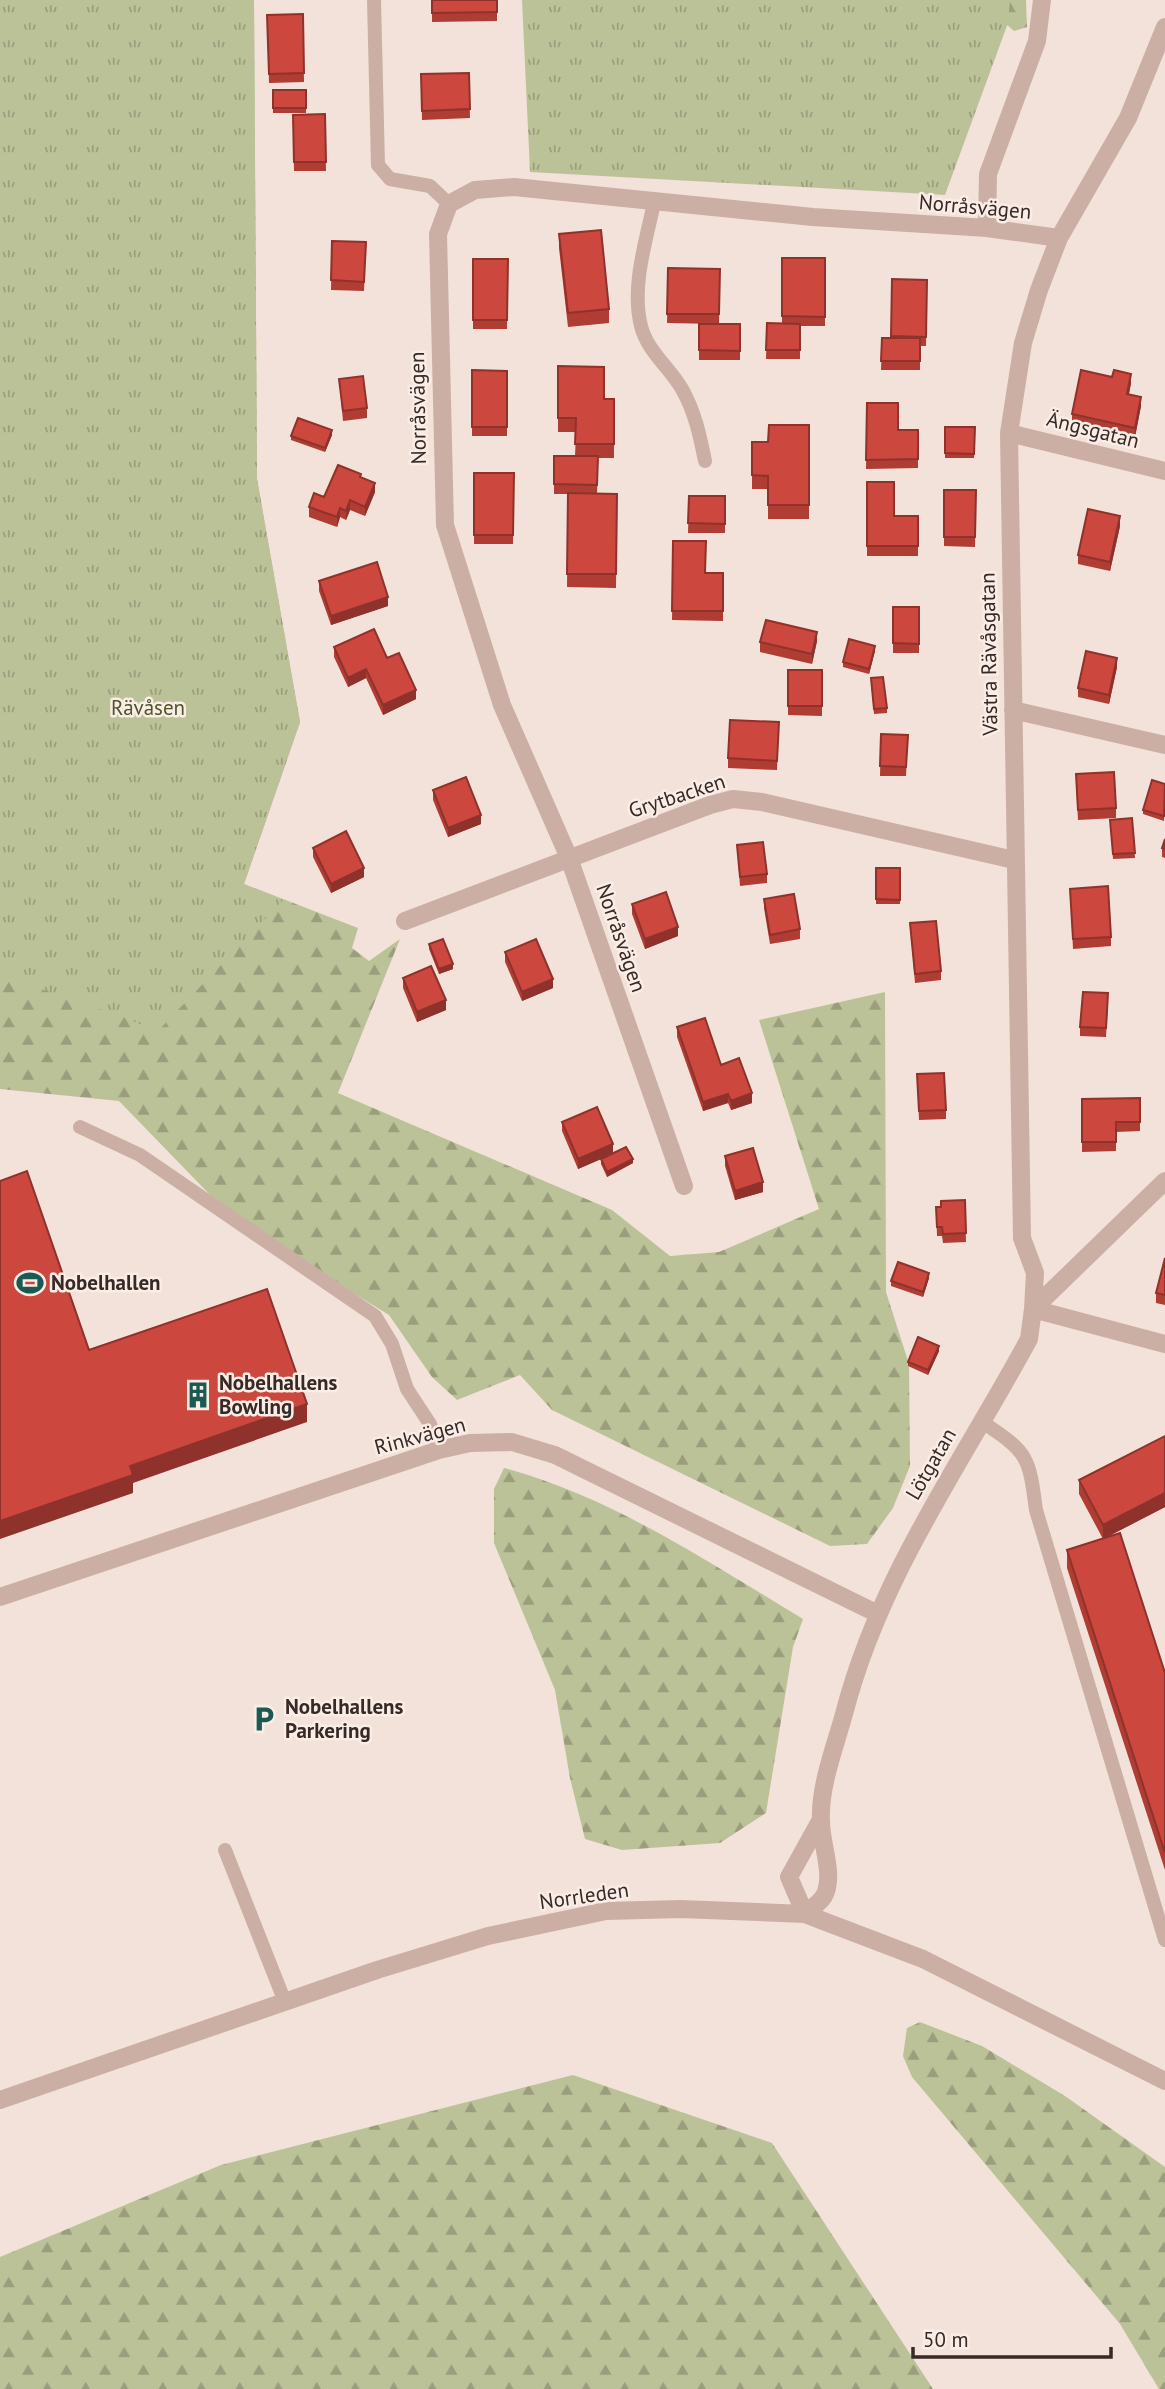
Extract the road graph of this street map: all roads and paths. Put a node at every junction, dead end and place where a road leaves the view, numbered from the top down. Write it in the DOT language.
graph roads {
  1 [pos="374,0"];
  2 [pos="1042,0"];
  3 [pos="1165,27"];
  4 [pos="654,203"];
  5 [pos="449,204"];
  6 [pos="987,228"];
  7 [pos="1059,238"];
  8 [pos="1009,433"];
  9 [pos="705,461"];
  10 [pos="1165,471"];
  11 [pos="1013,710"];
  12 [pos="1165,745"];
  13 [pos="569,858"];
  14 [pos="1014,860"];
  15 [pos="405,921"];
  16 [pos="80,1127"];
  17 [pos="1165,1181"];
  18 [pos="684,1186"];
  19 [pos="1033,1309"];
  20 [pos="1165,1344"];
  21 [pos="982,1422"];
  22 [pos="439,1450"];
  23 [pos="0,1597"];
  24 [pos="876,1613"];
  25 [pos="820,1821"];
  26 [pos="225,1850"];
  27 [pos="805,1914"];
  28 [pos="1165,1940"];
  29 [pos="285,2002"];
  30 [pos="1165,2081"];
  31 [pos="0,2100"];
  1 -- 5 [label="lane"];
  2 -- 6 [label="street"];
  3 -- 7 [label="street, Västra Rävåsgatan"];
  4 -- 5 [label="street, Norråsvägen"];
  4 -- 6 [label="street, Norråsvägen"];
  4 -- 9 [label="lane"];
  5 -- 13 [label="street, Norråsvägen"];
  6 -- 7 [label="street, Norråsvägen"];
  7 -- 8 [label="street, Västra Rävåsgatan"];
  8 -- 10 [label="street, Ängsgatan"];
  8 -- 11 [label="street, Västra Rävåsgatan"];
  11 -- 12 [label="street"];
  11 -- 14 [label="street, Västra Rävåsgatan"];
  13 -- 14 [label="street, Grytbacken"];
  13 -- 15 [label="street, Grytbacken"];
  13 -- 18 [label="street, Norråsvägen"];
  14 -- 19 [label="street, Västra Rävåsgatan"];
  16 -- 22 [label="lane"];
  17 -- 19 [label="street"];
  19 -- 20 [label="street"];
  19 -- 21 [label="street, Lötgatan"];
  21 -- 24 [label="street, Lötgatan"];
  21 -- 28 [label="lane"];
  22 -- 23 [label="street, Rinkvägen"];
  22 -- 24 [label="street, Rinkvägen"];
  24 -- 25 [label="street, Lötgatan"];
  25 -- 27 [label="street, Lötgatan"];
  25 -- 27 [label="street, Lötgatan"];
  26 -- 29 [label="lane"];
  27 -- 29 [label="street, Norrleden"];
  27 -- 30 [label="street, Norrleden"];
  29 -- 31 [label="street, Norrleden"];
}
